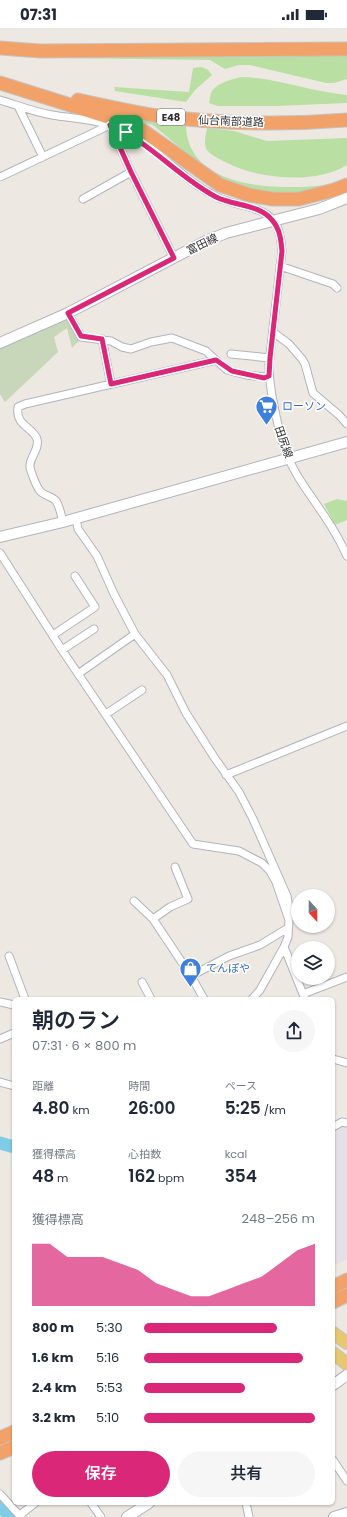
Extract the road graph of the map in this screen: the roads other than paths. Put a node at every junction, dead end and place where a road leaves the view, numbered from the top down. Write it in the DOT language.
graph roads {
  1 [pos="0,48"];
  2 [pos="347,49"];
  3 [pos="0,75"];
  4 [pos="0,83"];
  5 [pos="0,100"];
  6 [pos="18,106"];
  7 [pos="347,120"];
  8 [pos="110,125"];
  9 [pos="43,157"];
  10 [pos="131,172"];
  11 [pos="0,177"];
  12 [pos="347,185"];
  13 [pos="347,198"];
  14 [pos="83,199"];
  15 [pos="273,220"];
  16 [pos="174,258"];
  17 [pos="280,266"];
  18 [pos="337,288"];
  19 [pos="68,313"];
  20 [pos="273,332"];
  21 [pos="102,339"];
  22 [pos="0,343"];
  23 [pos="232,354"];
  24 [pos="270,358"];
  25 [pos="216,360"];
  26 [pos="269,376"];
  27 [pos="111,384"];
  28 [pos="347,424"];
  29 [pos="347,442"];
  30 [pos="288,458"];
  31 [pos="76,518"];
  32 [pos="63,522"];
  33 [pos="0,537"];
  34 [pos="344,543"];
  35 [pos="0,553"];
  36 [pos="347,556"];
  37 [pos="75,576"];
  38 [pos="94,629"];
  39 [pos="135,634"];
  40 [pos="53,635"];
  41 [pos="62,650"];
  42 [pos="78,674"];
  43 [pos="142,690"];
  44 [pos="106,714"];
  45 [pos="347,726"];
  46 [pos="226,775"];
  47 [pos="175,867"];
  48 [pos="134,901"];
  49 [pos="153,920"];
  50 [pos="289,920"];
  51 [pos="288,928"];
  52 [pos="284,947"];
  53 [pos="9,956"];
  54 [pos="191,976"];
  55 [pos="347,977"];
  56 [pos="142,982"];
  57 [pos="24,997"];
  58 [pos="150,997"];
  59 [pos="203,997"];
  60 [pos="254,997"];
  61 [pos="304,997"];
  62 [pos="0,1002"];
  63 [pos="12,1005"];
  64 [pos="12,1034"];
  65 [pos="0,1039"];
  66 [pos="335,1060"];
  67 [pos="347,1063"];
  68 [pos="0,1082"];
  69 [pos="12,1085"];
  70 [pos="347,1123"];
  71 [pos="335,1126"];
  72 [pos="347,1280"];
  73 [pos="335,1286"];
  74 [pos="347,1294"];
  75 [pos="335,1301"];
  76 [pos="335,1334"];
  77 [pos="347,1343"];
  78 [pos="335,1355"];
  79 [pos="347,1364"];
  80 [pos="347,1375"];
  81 [pos="335,1384"];
  82 [pos="12,1433"];
  83 [pos="0,1438"];
  84 [pos="12,1448"];
  85 [pos="0,1453"];
  86 [pos="335,1463"];
  87 [pos="347,1480"];
  88 [pos="0,1494"];
  89 [pos="33,1505"];
  90 [pos="92,1505"];
  91 [pos="144,1505"];
  92 [pos="247,1505"];
  93 [pos="346,1515"];
  94 [pos="21,1516"];
  95 [pos="101,1517"];
  96 [pos="127,1517"];
  97 [pos="250,1517"];
  98 [pos="334,1517"];
  1 -- 2 [label="highway"];
  3 -- 7 [label="highway, 仙台南部道路 / E48"];
  4 -- 12 [label="highway"];
  5 -- 6 [label="street"];
  6 -- 8 [label="street"];
  6 -- 9 [label="street"];
  8 -- 9 [label="street"];
  8 -- 10 [label="street"];
  8 -- 15 [label="street"];
  9 -- 11 [label="street"];
  10 -- 14 [label="street"];
  10 -- 16 [label="street"];
  13 -- 15 [label="street, 富田線"];
  15 -- 16 [label="street, 富田線"];
  15 -- 17 [label="street, 田尻線"];
  16 -- 19 [label="street, 富田線"];
  17 -- 18 [label="street"];
  17 -- 20 [label="street, 田尻線"];
  19 -- 21 [label="street"];
  19 -- 22 [label="street, 富田線"];
  20 -- 24 [label="street, 田尻線"];
  20 -- 28 [label="street"];
  21 -- 25 [label="street"];
  21 -- 27 [label="street"];
  23 -- 24 [label="street"];
  24 -- 26 [label="street, 田尻線"];
  25 -- 26 [label="street"];
  25 -- 27 [label="street"];
  26 -- 30 [label="street, 田尻線"];
  27 -- 32 [label="street"];
  29 -- 30 [label="street"];
  30 -- 31 [label="street"];
  30 -- 34 [label="street, 田尻線"];
  31 -- 32 [label="street"];
  31 -- 39 [label="street"];
  32 -- 33 [label="street"];
  34 -- 36 [label="street, 田尻線"];
  35 -- 40 [label="street"];
  37 -- 40 [label="street"];
  38 -- 41 [label="street"];
  39 -- 42 [label="street"];
  39 -- 46 [label="street"];
  40 -- 41 [label="street"];
  41 -- 42 [label="street"];
  42 -- 44 [label="street"];
  43 -- 44 [label="street"];
  44 -- 50 [label="street"];
  45 -- 46 [label="street"];
  46 -- 50 [label="street"];
  47 -- 49 [label="street"];
  48 -- 49 [label="street"];
  49 -- 54 [label="street"];
  50 -- 51 [label="street"];
  51 -- 52 [label="street"];
  51 -- 54 [label="street"];
  52 -- 60 [label="street"];
  52 -- 61 [label="street"];
  53 -- 57 [label="street"];
  54 -- 59 [label="street"];
  55 -- 61 [label="street"];
  56 -- 58 [label="street"];
  62 -- 63 [label="street"];
  64 -- 65 [label="street"];
  66 -- 67 [label="street"];
  68 -- 69 [label="street"];
  70 -- 71 [label="street"];
  72 -- 73 [label="highway"];
  74 -- 75 [label="highway"];
  76 -- 77 [label="main road"];
  78 -- 79 [label="main road"];
  80 -- 81 [label="street"];
  82 -- 83 [label="highway"];
  84 -- 85 [label="highway"];
  86 -- 87 [label="street"];
  88 -- 94 [label="street"];
  89 -- 94 [label="street"];
  90 -- 95 [label="street"];
  91 -- 96 [label="street"];
  92 -- 97 [label="street"];
  93 -- 98 [label="street"];
}
